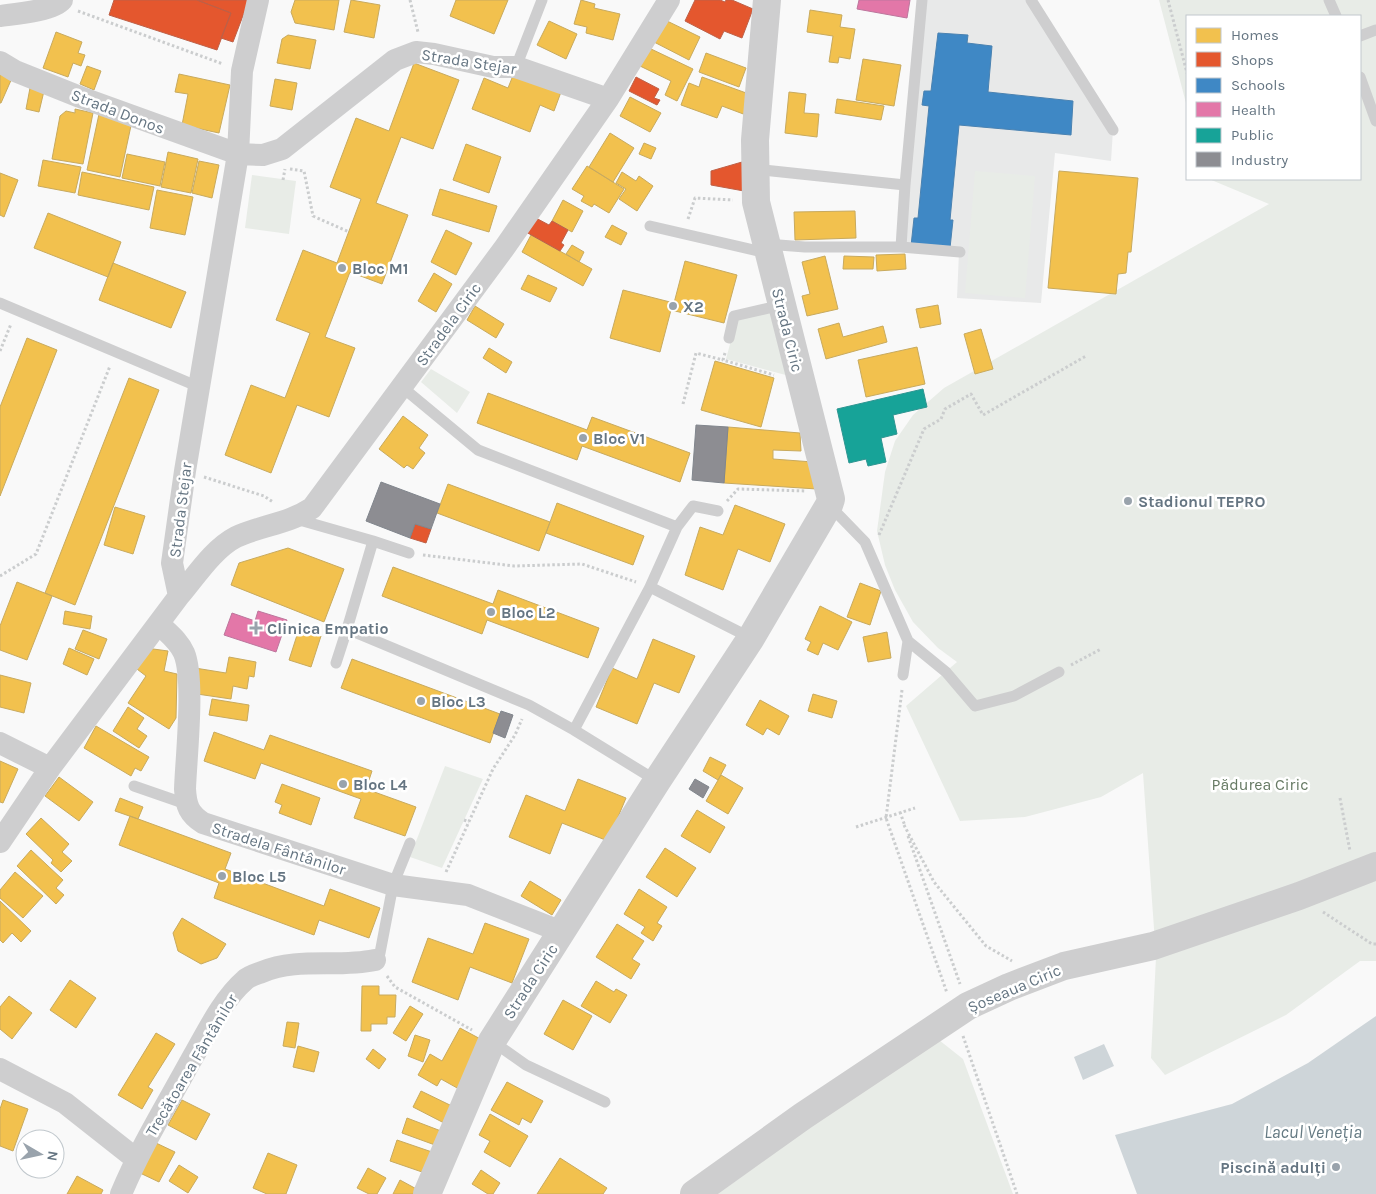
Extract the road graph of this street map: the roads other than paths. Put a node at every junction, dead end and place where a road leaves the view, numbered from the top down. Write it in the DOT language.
graph roads {
  1 [pos="258,0"];
  2 [pos="542,0"];
  3 [pos="669,0"];
  4 [pos="767,0"];
  5 [pos="922,0"];
  6 [pos="1031,0"];
  7 [pos="1329,0"];
  8 [pos="61,2"];
  9 [pos="1336,15"];
  10 [pos="0,16"];
  11 [pos="1376,30"];
  12 [pos="1361,36"];
  13 [pos="0,62"];
  14 [pos="516,67"];
  15 [pos="1361,80"];
  16 [pos="608,99"];
  17 [pos="1376,121"];
  18 [pos="1112,130"];
  19 [pos="238,154"];
  20 [pos="754,169"];
  21 [pos="905,185"];
  22 [pos="650,226"];
  23 [pos="901,247"];
  24 [pos="767,249"];
  25 [pos="960,252"];
  26 [pos="0,303"];
  27 [pos="782,305"];
  28 [pos="729,338"];
  29 [pos="199,387"];
  30 [pos="402,387"];
  31 [pos="829,499"];
  32 [pos="718,511"];
  33 [pos="296,518"];
  34 [pos="677,527"];
  35 [pos="373,541"];
  36 [pos="409,553"];
  37 [pos="650,588"];
  38 [pos="179,596"];
  39 [pos="159,624"];
  40 [pos="347,629"];
  41 [pos="751,638"];
  42 [pos="908,641"];
  43 [pos="336,664"];
  44 [pos="1059,672"];
  45 [pos="904,675"];
  46 [pos="574,730"];
  47 [pos="0,742"];
  48 [pos="50,768"];
  49 [pos="657,781"];
  50 [pos="134,786"];
  51 [pos="186,804"];
  52 [pos="0,842"];
  53 [pos="410,843"];
  54 [pos="1365,870"];
  55 [pos="394,884"];
  56 [pos="562,932"];
  57 [pos="375,960"];
  58 [pos="492,1041"];
  59 [pos="0,1069"];
  60 [pos="604,1102"];
  61 [pos="136,1159"];
  62 [pos="121,1194"];
  63 [pos="427,1194"];
  64 [pos="694,1194"];
  1 -- 19 [label="street, Strada Stejar"];
  2 -- 14 [label="lane"];
  3 -- 16 [label="street, Stradela Ciric"];
  4 -- 20 [label="street, Strada Ciric"];
  5 -- 21 [label="lane"];
  6 -- 18 [label="lane"];
  7 -- 9 [label="lane"];
  8 -- 10 [label="street"];
  11 -- 12 [label="lane"];
  13 -- 19 [label="street, Strada Donos"];
  14 -- 16 [label="street, Strada Stejar"];
  14 -- 19 [label="street, Strada Stejar"];
  15 -- 17 [label="lane"];
  16 -- 30 [label="street, Stradela Ciric"];
  19 -- 29 [label="street, Strada Stejar"];
  20 -- 21 [label="lane"];
  20 -- 24 [label="street, Strada Ciric"];
  21 -- 23 [label="lane"];
  22 -- 24 [label="lane"];
  23 -- 24 [label="lane"];
  23 -- 25 [label="lane"];
  24 -- 27 [label="street, Strada Ciric"];
  26 -- 29 [label="lane"];
  27 -- 28 [label="lane"];
  27 -- 31 [label="street, Strada Ciric"];
  29 -- 38 [label="street, Strada Stejar"];
  30 -- 33 [label="street, Stradela Ciric"];
  30 -- 34 [label="lane"];
  31 -- 41 [label="street, Strada Ciric"];
  31 -- 42 [label="lane"];
  32 -- 34 [label="lane"];
  33 -- 35 [label="lane"];
  33 -- 38 [label="street, Stradela Ciric"];
  34 -- 37 [label="lane"];
  35 -- 36 [label="lane"];
  35 -- 40 [label="lane"];
  37 -- 41 [label="lane"];
  37 -- 46 [label="lane"];
  38 -- 39 [label="street"];
  39 -- 48 [label="street"];
  39 -- 51 [label="street"];
  40 -- 43 [label="lane"];
  40 -- 46 [label="lane"];
  41 -- 49 [label="street, Strada Ciric"];
  42 -- 44 [label="lane"];
  42 -- 45 [label="lane"];
  46 -- 49 [label="lane"];
  47 -- 48 [label="street"];
  48 -- 52 [label="street"];
  49 -- 56 [label="street, Strada Ciric"];
  50 -- 51 [label="lane"];
  51 -- 55 [label="street, Stradela Fântânilor"];
  53 -- 55 [label="lane"];
  54 -- 64 [label="street, Șoseaua Ciric"];
  55 -- 56 [label="street, Stradela Fântânilor"];
  55 -- 57 [label="lane"];
  56 -- 58 [label="street, Strada Ciric"];
  57 -- 61 [label="street, Trecătoarea Fântânilor"];
  58 -- 60 [label="lane"];
  58 -- 63 [label="street, Strada Ciric"];
  59 -- 61 [label="street"];
  61 -- 62 [label="street, Trecătoarea Fântânilor"];
}
